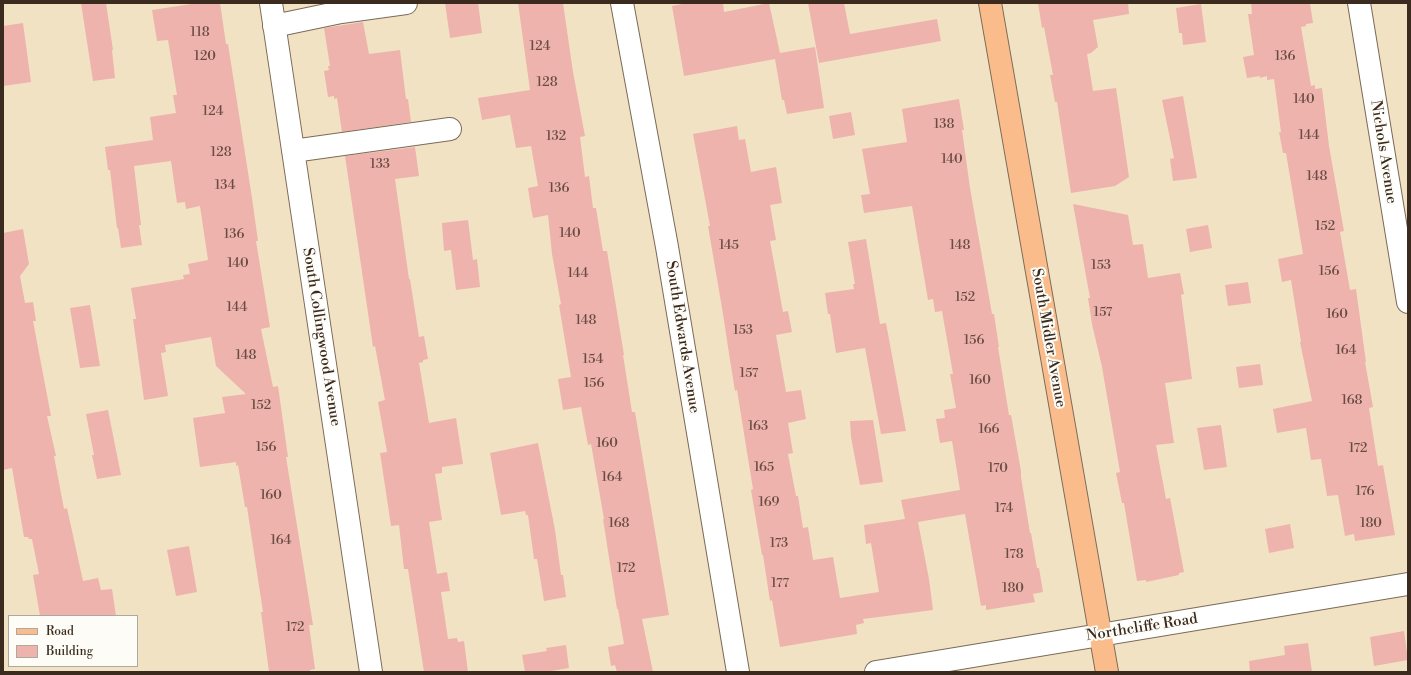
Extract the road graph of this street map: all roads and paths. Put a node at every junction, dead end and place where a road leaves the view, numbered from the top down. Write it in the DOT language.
graph roads {
  1 [pos="271,3"];
  2 [pos="406,3"];
  3 [pos="622,3"];
  4 [pos="990,3"];
  5 [pos="1359,3"];
  6 [pos="274,26"];
  7 [pos="450,129"];
  8 [pos="293,151"];
  9 [pos="1408,302"];
  10 [pos="1408,584"];
  11 [pos="1101,634"];
  12 [pos="371,672"];
  13 [pos="738,672"];
  14 [pos="876,672"];
  15 [pos="1107,672"];
  1 -- 6 [label="street, South Collingwood Avenue"];
  2 -- 6 [label="street"];
  3 -- 13 [label="street, South Edwards Avenue"];
  4 -- 11 [label="main road, South Midler Avenue"];
  5 -- 9 [label="street, Nichols Avenue"];
  6 -- 8 [label="street, South Collingwood Avenue"];
  7 -- 8 [label="street"];
  8 -- 12 [label="street, South Collingwood Avenue"];
  10 -- 11 [label="street, Northcliffe Road"];
  11 -- 14 [label="street, Northcliffe Road"];
  11 -- 15 [label="main road, South Midler Avenue"];
}
